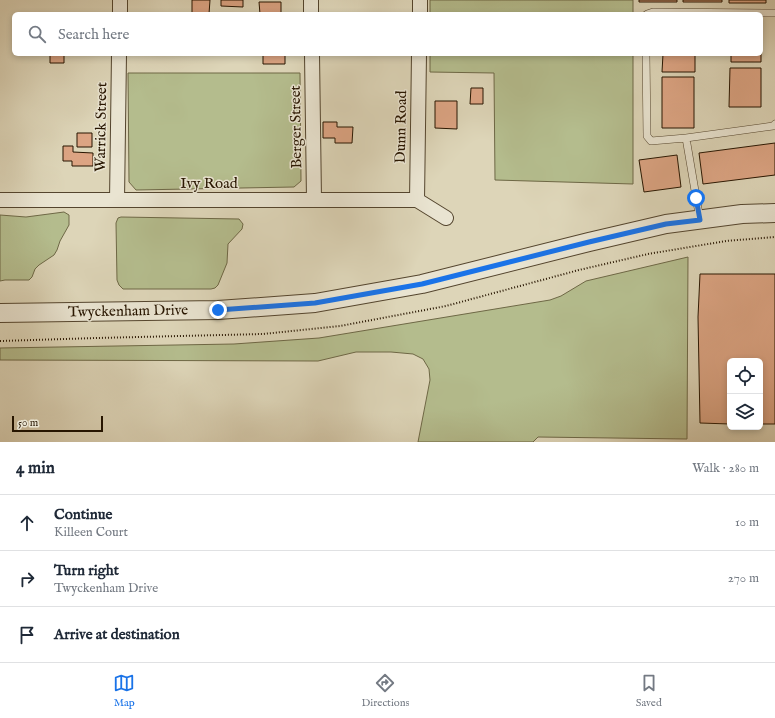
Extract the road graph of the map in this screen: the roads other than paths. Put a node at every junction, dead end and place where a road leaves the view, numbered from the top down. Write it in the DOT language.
graph roads {
  1 [pos="120,0"];
  2 [pos="311,0"];
  3 [pos="420,0"];
  4 [pos="120,12"];
  5 [pos="311,12"];
  6 [pos="420,12"];
  7 [pos="763,13"];
  8 [pos="775,13"];
  9 [pos="119,56"];
  10 [pos="312,56"];
  11 [pos="419,56"];
  12 [pos="646,56"];
  13 [pos="775,124"];
  14 [pos="686,138"];
  15 [pos="0,200"];
  16 [pos="117,200"];
  17 [pos="314,200"];
  18 [pos="417,200"];
  19 [pos="775,213"];
  20 [pos="446,218"];
  21 [pos="700,220"];
  22 [pos="0,313"];
  1 -- 4 [label="street"];
  2 -- 5 [label="street"];
  3 -- 6 [label="street"];
  7 -- 8 [label="lane"];
  9 -- 16 [label="street, Warrick Street"];
  10 -- 17 [label="street, Berger Street"];
  11 -- 18 [label="street, Dunn Road"];
  12 -- 14 [label="lane"];
  13 -- 14 [label="lane"];
  14 -- 21 [label="lane"];
  15 -- 16 [label="street, Ivy Road"];
  16 -- 17 [label="street, Ivy Road"];
  17 -- 18 [label="street, Ivy Road"];
  18 -- 20 [label="street"];
  19 -- 21 [label="street, Twyckenham Drive"];
  21 -- 22 [label="street, Twyckenham Drive"];
}
